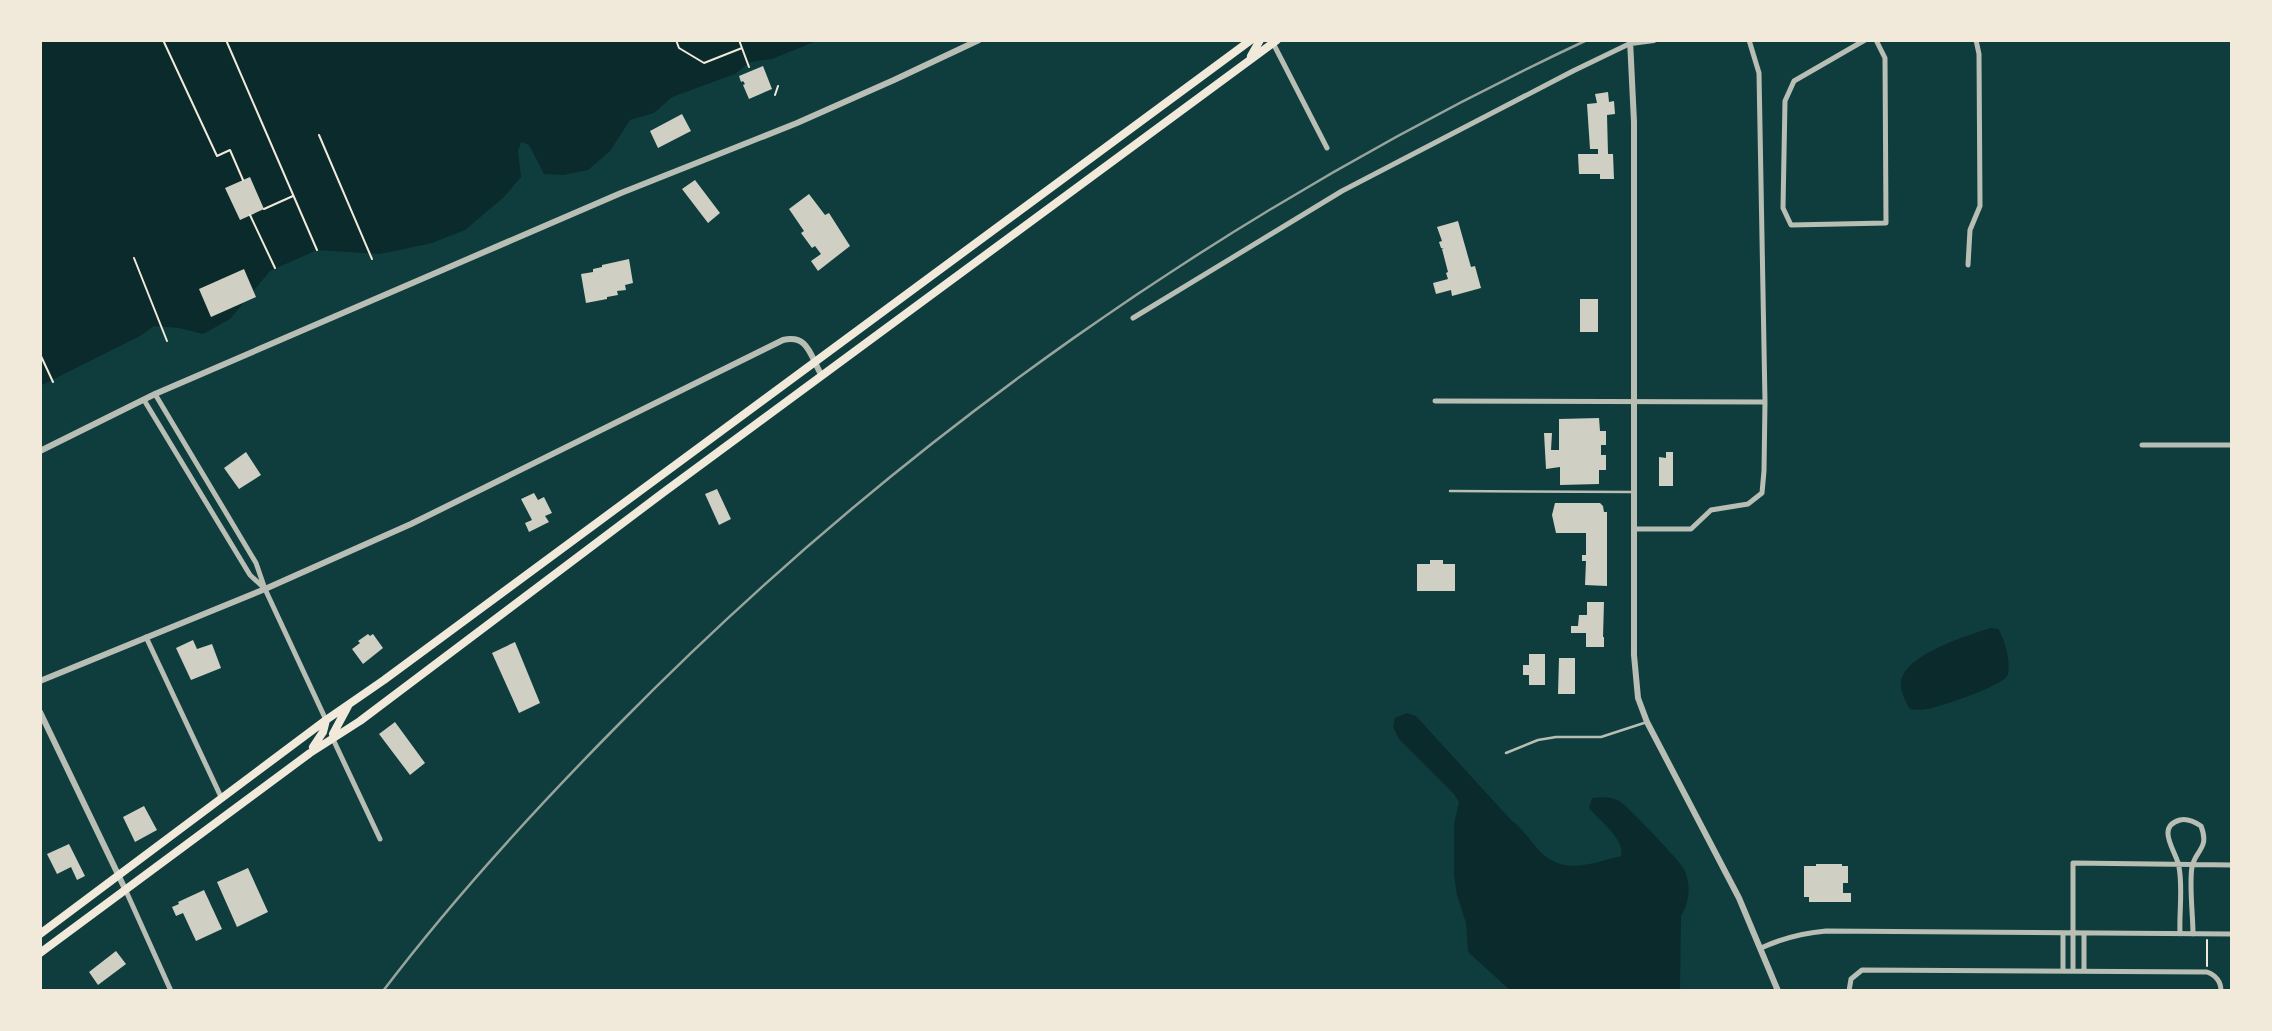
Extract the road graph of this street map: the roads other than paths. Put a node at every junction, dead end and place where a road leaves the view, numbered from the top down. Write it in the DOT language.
graph roads {
  1 [pos="979,40"];
  2 [pos="1251,40"];
  3 [pos="1260,40"];
  4 [pos="1654,40"];
  5 [pos="1749,40"];
  6 [pos="1865,40"];
  7 [pos="1876,40"];
  8 [pos="1976,40"];
  9 [pos="1275,41"];
  10 [pos="1630,42"];
  11 [pos="1248,62"];
  12 [pos="1327,148"];
  13 [pos="1968,265"];
  14 [pos="1133,318"];
  15 [pos="814,363"];
  16 [pos="822,376"];
  17 [pos="155,394"];
  18 [pos="144,400"];
  19 [pos="1633,400"];
  20 [pos="1435,401"];
  21 [pos="1765,402"];
  22 [pos="2142,444"];
  23 [pos="2232,444"];
  24 [pos="40,451"];
  25 [pos="657,477"];
  26 [pos="1450,491"];
  27 [pos="664,492"];
  28 [pos="1633,492"];
  29 [pos="1634,529"];
  30 [pos="265,589"];
  31 [pos="146,637"];
  32 [pos="40,681"];
  33 [pos="348,706"];
  34 [pos="40,712"];
  35 [pos="326,720"];
  36 [pos="1647,722"];
  37 [pos="332,737"];
  38 [pos="310,753"];
  39 [pos="1506,753"];
  40 [pos="222,799"];
  41 [pos="380,839"];
  42 [pos="2179,865"];
  43 [pos="2192,865"];
  44 [pos="2232,865"];
  45 [pos="119,876"];
  46 [pos="126,891"];
  47 [pos="2063,933"];
  48 [pos="2073,933"];
  49 [pos="2084,933"];
  50 [pos="40,934"];
  51 [pos="2180,934"];
  52 [pos="2193,934"];
  53 [pos="2232,934"];
  54 [pos="1762,948"];
  55 [pos="40,953"];
  56 [pos="2063,970"];
  57 [pos="2073,970"];
  58 [pos="2084,970"];
  59 [pos="172,991"];
  60 [pos="1778,991"];
  61 [pos="1849,991"];
  62 [pos="2221,991"];
  1 -- 17 [label="street"];
  2 -- 15 [label="main road"];
  3 -- 11 [label="main road"];
  4 -- 10 [label="street"];
  5 -- 21 [label="street"];
  6 -- 7 [label="street"];
  8 -- 13 [label="street"];
  9 -- 11 [label="main road"];
  9 -- 12 [label="street"];
  10 -- 14 [label="street"];
  10 -- 19 [label="street"];
  11 -- 16 [label="main road"];
  15 -- 16 [label="street"];
  15 -- 25 [label="main road"];
  15 -- 30 [label="street"];
  16 -- 27 [label="main road"];
  17 -- 18 [label="street"];
  17 -- 30 [label="street"];
  18 -- 24 [label="street"];
  18 -- 30 [label="street"];
  19 -- 20 [label="street"];
  19 -- 21 [label="street"];
  19 -- 28 [label="street"];
  21 -- 29 [label="street"];
  22 -- 23 [label="street"];
  25 -- 27 [label="street"];
  25 -- 33 [label="main road"];
  26 -- 28 [label="lane"];
  27 -- 37 [label="main road"];
  28 -- 29 [label="street"];
  29 -- 36 [label="street"];
  30 -- 31 [label="street"];
  30 -- 35 [label="street"];
  31 -- 32 [label="street"];
  31 -- 40 [label="street"];
  33 -- 35 [label="main road"];
  33 -- 37 [label="main road"];
  34 -- 45 [label="street"];
  35 -- 38 [label="main road"];
  35 -- 40 [label="main road"];
  36 -- 39 [label="lane"];
  36 -- 54 [label="street"];
  37 -- 38 [label="main road"];
  37 -- 41 [label="street"];
  38 -- 46 [label="main road"];
  40 -- 45 [label="main road"];
  42 -- 43 [label="street"];
  42 -- 43 [label="street"];
  42 -- 48 [label="street"];
  42 -- 51 [label="street"];
  43 -- 44 [label="street"];
  43 -- 52 [label="street"];
  45 -- 46 [label="street"];
  45 -- 50 [label="main road"];
  46 -- 55 [label="main road"];
  46 -- 59 [label="street"];
  47 -- 48 [label="street"];
  47 -- 54 [label="street"];
  47 -- 56 [label="street"];
  48 -- 49 [label="street"];
  48 -- 57 [label="street"];
  49 -- 51 [label="street"];
  49 -- 58 [label="street"];
  51 -- 52 [label="street"];
  52 -- 53 [label="street"];
  54 -- 60 [label="street"];
  56 -- 57 [label="street"];
  56 -- 61 [label="street"];
  57 -- 58 [label="street"];
  58 -- 62 [label="street"];
}
